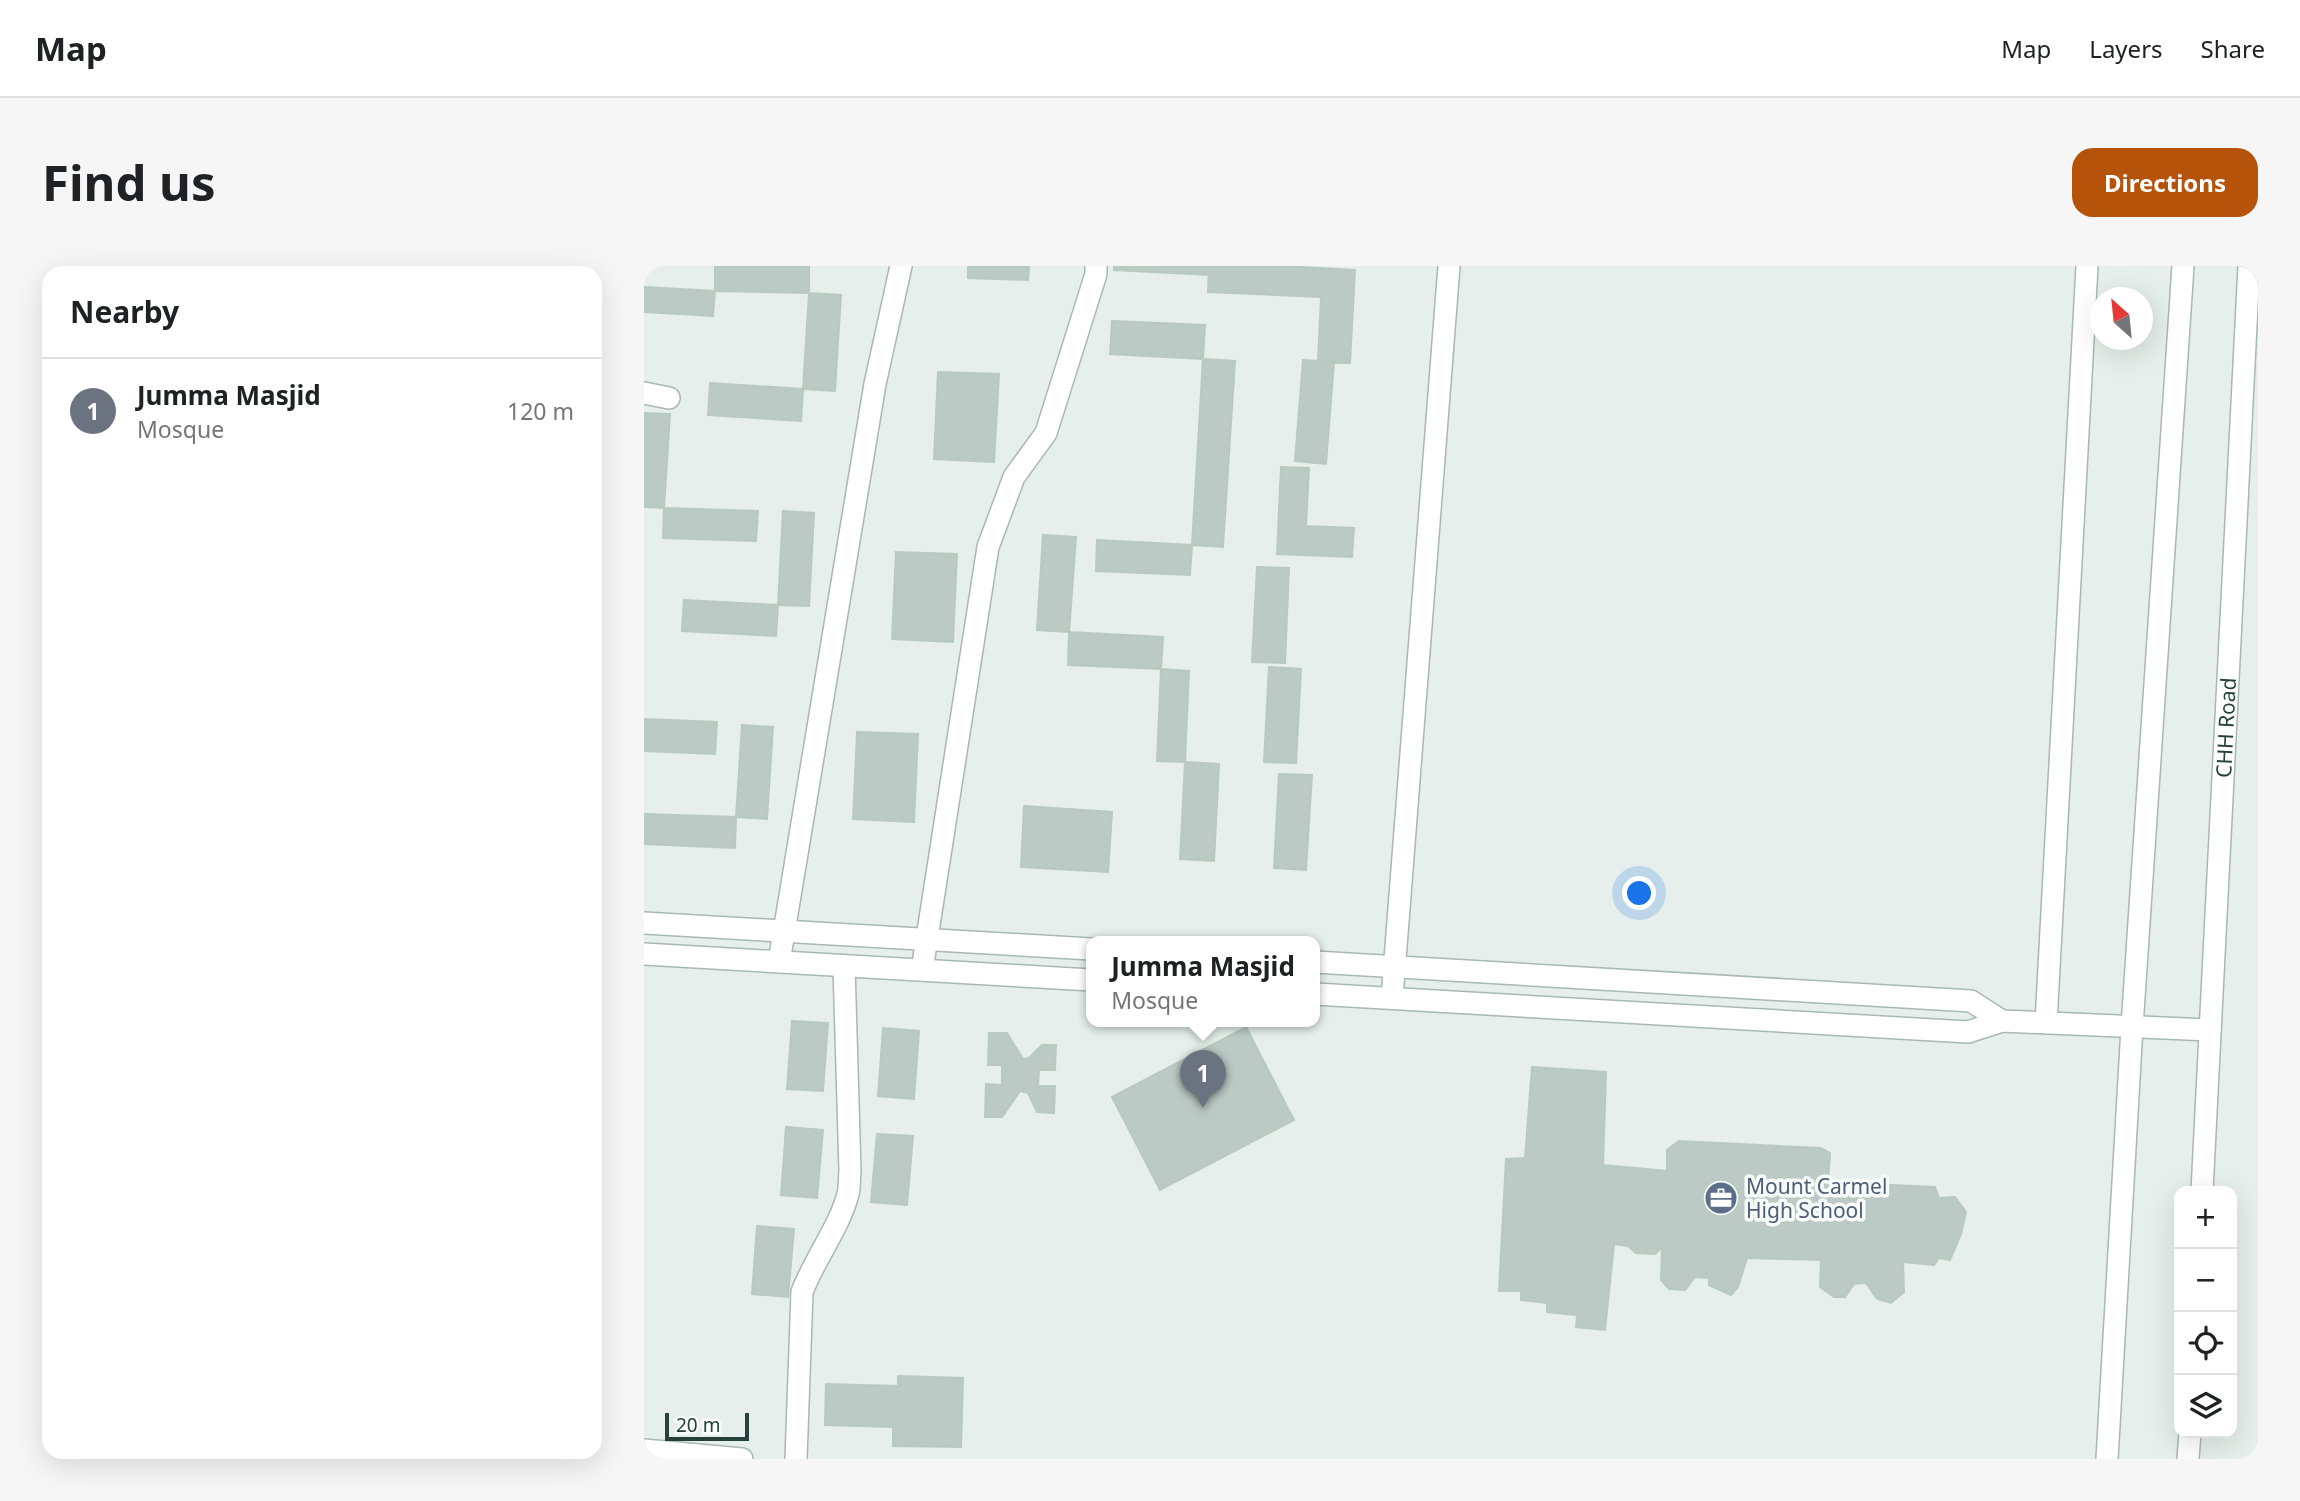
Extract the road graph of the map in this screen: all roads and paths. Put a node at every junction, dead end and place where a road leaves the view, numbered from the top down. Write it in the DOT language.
graph roads {
  1 [pos="901,266"];
  2 [pos="1096,266"];
  3 [pos="1449,266"];
  4 [pos="2087,266"];
  5 [pos="2183,266"];
  6 [pos="2249,266"];
  7 [pos="2251,378"];
  8 [pos="644,393"];
  9 [pos="669,398"];
  10 [pos="644,923"];
  11 [pos="783,931"];
  12 [pos="927,940"];
  13 [pos="1086,949"];
  14 [pos="644,954"];
  15 [pos="779,962"];
  16 [pos="1320,962"];
  17 [pos="844,966"];
  18 [pos="1394,967"];
  19 [pos="922,970"];
  20 [pos="1086,980"];
  21 [pos="1320,993"];
  22 [pos="1392,998"];
  23 [pos="2002,1021"];
  24 [pos="2046,1023"];
  25 [pos="2132,1027"];
  26 [pos="2210,1030"];
  27 [pos="2202,1186"];
  28 [pos="2190,1438"];
  29 [pos="644,1450"];
  30 [pos="742,1459"];
  31 [pos="796,1459"];
  32 [pos="2107,1459"];
  33 [pos="2188,1459"];
  1 -- 11 [label="street"];
  2 -- 12 [label="street"];
  3 -- 18 [label="street"];
  4 -- 24 [label="street"];
  5 -- 25 [label="street"];
  6 -- 7 [label="street, CHH Road"];
  7 -- 26 [label="street, CHH Road"];
  8 -- 9 [label="street"];
  10 -- 11 [label="street"];
  11 -- 12 [label="street"];
  11 -- 15 [label="street"];
  12 -- 13 [label="street"];
  12 -- 19 [label="street"];
  14 -- 15 [label="street"];
  15 -- 17 [label="street"];
  16 -- 18 [label="street"];
  17 -- 19 [label="street"];
  17 -- 31 [label="street"];
  18 -- 22 [label="street"];
  18 -- 23 [label="street"];
  19 -- 20 [label="street"];
  21 -- 22 [label="street"];
  22 -- 23 [label="street"];
  23 -- 24 [label="street"];
  24 -- 25 [label="street"];
  25 -- 26 [label="street"];
  25 -- 32 [label="street"];
  26 -- 27 [label="street, CHH Road"];
  28 -- 33 [label="street"];
  29 -- 30 [label="street"];
}
